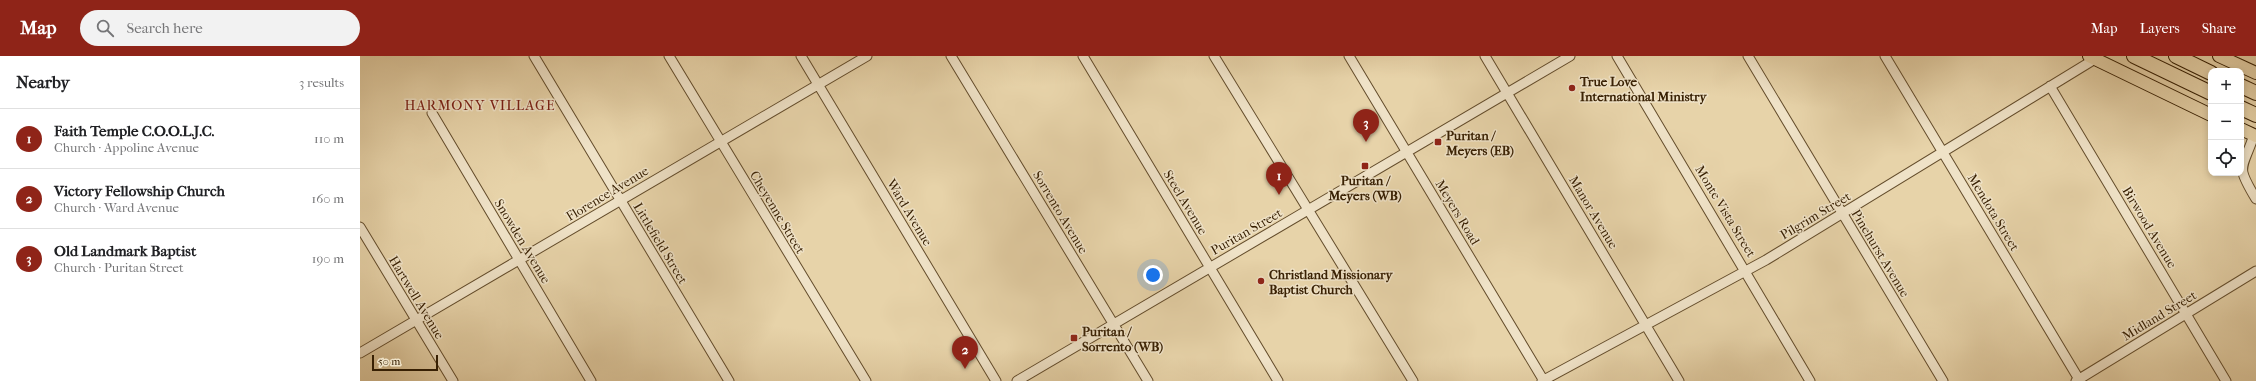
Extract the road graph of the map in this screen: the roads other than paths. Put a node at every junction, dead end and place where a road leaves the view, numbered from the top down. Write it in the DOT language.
graph roads {
  1 [pos="534,56"];
  2 [pos="669,56"];
  3 [pos="801,56"];
  4 [pos="867,56"];
  5 [pos="951,56"];
  6 [pos="1084,56"];
  7 [pos="1214,56"];
  8 [pos="1349,56"];
  9 [pos="1485,56"];
  10 [pos="1570,56"];
  11 [pos="1617,56"];
  12 [pos="1748,56"];
  13 [pos="1885,56"];
  14 [pos="2134,56"];
  15 [pos="2176,56"];
  16 [pos="2219,56"];
  17 [pos="2092,58"];
  18 [pos="2208,72"];
  19 [pos="2256,73"];
  20 [pos="819,85"];
  21 [pos="2050,86"];
  22 [pos="2244,87"];
  23 [pos="2208,92"];
  24 [pos="1507,93"];
  25 [pos="2256,93"];
  26 [pos="2244,109"];
  27 [pos="432,113"];
  28 [pos="2208,114"];
  29 [pos="2256,115"];
  30 [pos="2244,130"];
  31 [pos="2255,135"];
  32 [pos="720,142"];
  33 [pos="1407,152"];
  34 [pos="1943,152"];
  35 [pos="2256,199"];
  36 [pos="620,201"];
  37 [pos="1308,210"];
  38 [pos="1843,214"];
  39 [pos="360,227"];
  40 [pos="519,260"];
  41 [pos="1210,267"];
  42 [pos="1747,271"];
  43 [pos="2256,271"];
  44 [pos="2186,314"];
  45 [pos="416,320"];
  46 [pos="1115,324"];
  47 [pos="1647,325"];
  48 [pos="360,353"];
  49 [pos="2078,380"];
  50 [pos="453,381"];
  51 [pos="592,381"];
  52 [pos="729,381"];
  53 [pos="866,381"];
  54 [pos="996,381"];
  55 [pos="1017,381"];
  56 [pos="1148,381"];
  57 [pos="1278,381"];
  58 [pos="1413,381"];
  59 [pos="1543,381"];
  60 [pos="1680,381"];
  61 [pos="1810,381"];
  62 [pos="1943,381"];
  63 [pos="2226,381"];
  1 -- 36 [label="street, Littlefield Street"];
  2 -- 32 [label="street, Cheyenne Street"];
  3 -- 20 [label="street, Ward Avenue"];
  4 -- 20 [label="street, Florence Avenue"];
  5 -- 46 [label="street, Sorrento Avenue"];
  6 -- 41 [label="street, Steel Avenue"];
  7 -- 37 [label="street"];
  8 -- 33 [label="street, Meyers Road"];
  9 -- 24 [label="street, Manor Avenue"];
  10 -- 24 [label="street, Puritan Street"];
  11 -- 42 [label="street, Monte Vista Street"];
  12 -- 38 [label="street, Pinehurst Avenue"];
  13 -- 34 [label="street, Mendota Street"];
  14 -- 23 [label="highway"];
  15 -- 18 [label="highway"];
  16 -- 19 [label="main road"];
  17 -- 21 [label="street, Pilgrim Street"];
  17 -- 28 [label="main road"];
  20 -- 32 [label="street, Florence Avenue"];
  20 -- 54 [label="street, Ward Avenue"];
  21 -- 34 [label="street, Pilgrim Street"];
  21 -- 44 [label="street, Birwood Avenue"];
  22 -- 25 [label="highway"];
  24 -- 33 [label="street, Puritan Street"];
  24 -- 47 [label="street, Manor Avenue"];
  26 -- 29 [label="highway"];
  27 -- 40 [label="street, Snowden Avenue"];
  30 -- 31 [label="main road"];
  31 -- 35 [label="street"];
  32 -- 36 [label="street, Florence Avenue"];
  32 -- 53 [label="street, Cheyenne Street"];
  33 -- 37 [label="street, Puritan Street"];
  33 -- 59 [label="street, Meyers Road"];
  34 -- 38 [label="street, Pilgrim Street"];
  34 -- 49 [label="street, Mendota Street"];
  36 -- 40 [label="street, Florence Avenue"];
  36 -- 52 [label="street, Littlefield Street"];
  37 -- 41 [label="street, Puritan Street"];
  37 -- 58 [label="street"];
  38 -- 42 [label="street, Pilgrim Street"];
  38 -- 62 [label="street, Pinehurst Avenue"];
  39 -- 45 [label="street, Hartwell Avenue"];
  40 -- 45 [label="street, Florence Avenue"];
  40 -- 51 [label="street, Snowden Avenue"];
  41 -- 46 [label="street, Puritan Street"];
  41 -- 57 [label="street, Steel Avenue"];
  42 -- 47 [label="street, Pilgrim Street"];
  42 -- 61 [label="street, Monte Vista Street"];
  43 -- 44 [label="street, Midland Street"];
  44 -- 49 [label="street, Midland Street"];
  44 -- 63 [label="street, Birwood Avenue"];
  45 -- 48 [label="street, Florence Avenue"];
  45 -- 50 [label="street, Hartwell Avenue"];
  46 -- 55 [label="street, Puritan Street"];
  46 -- 56 [label="street, Sorrento Avenue"];
  47 -- 59 [label="street, Pilgrim Street"];
  47 -- 60 [label="street, Manor Avenue"];
}
